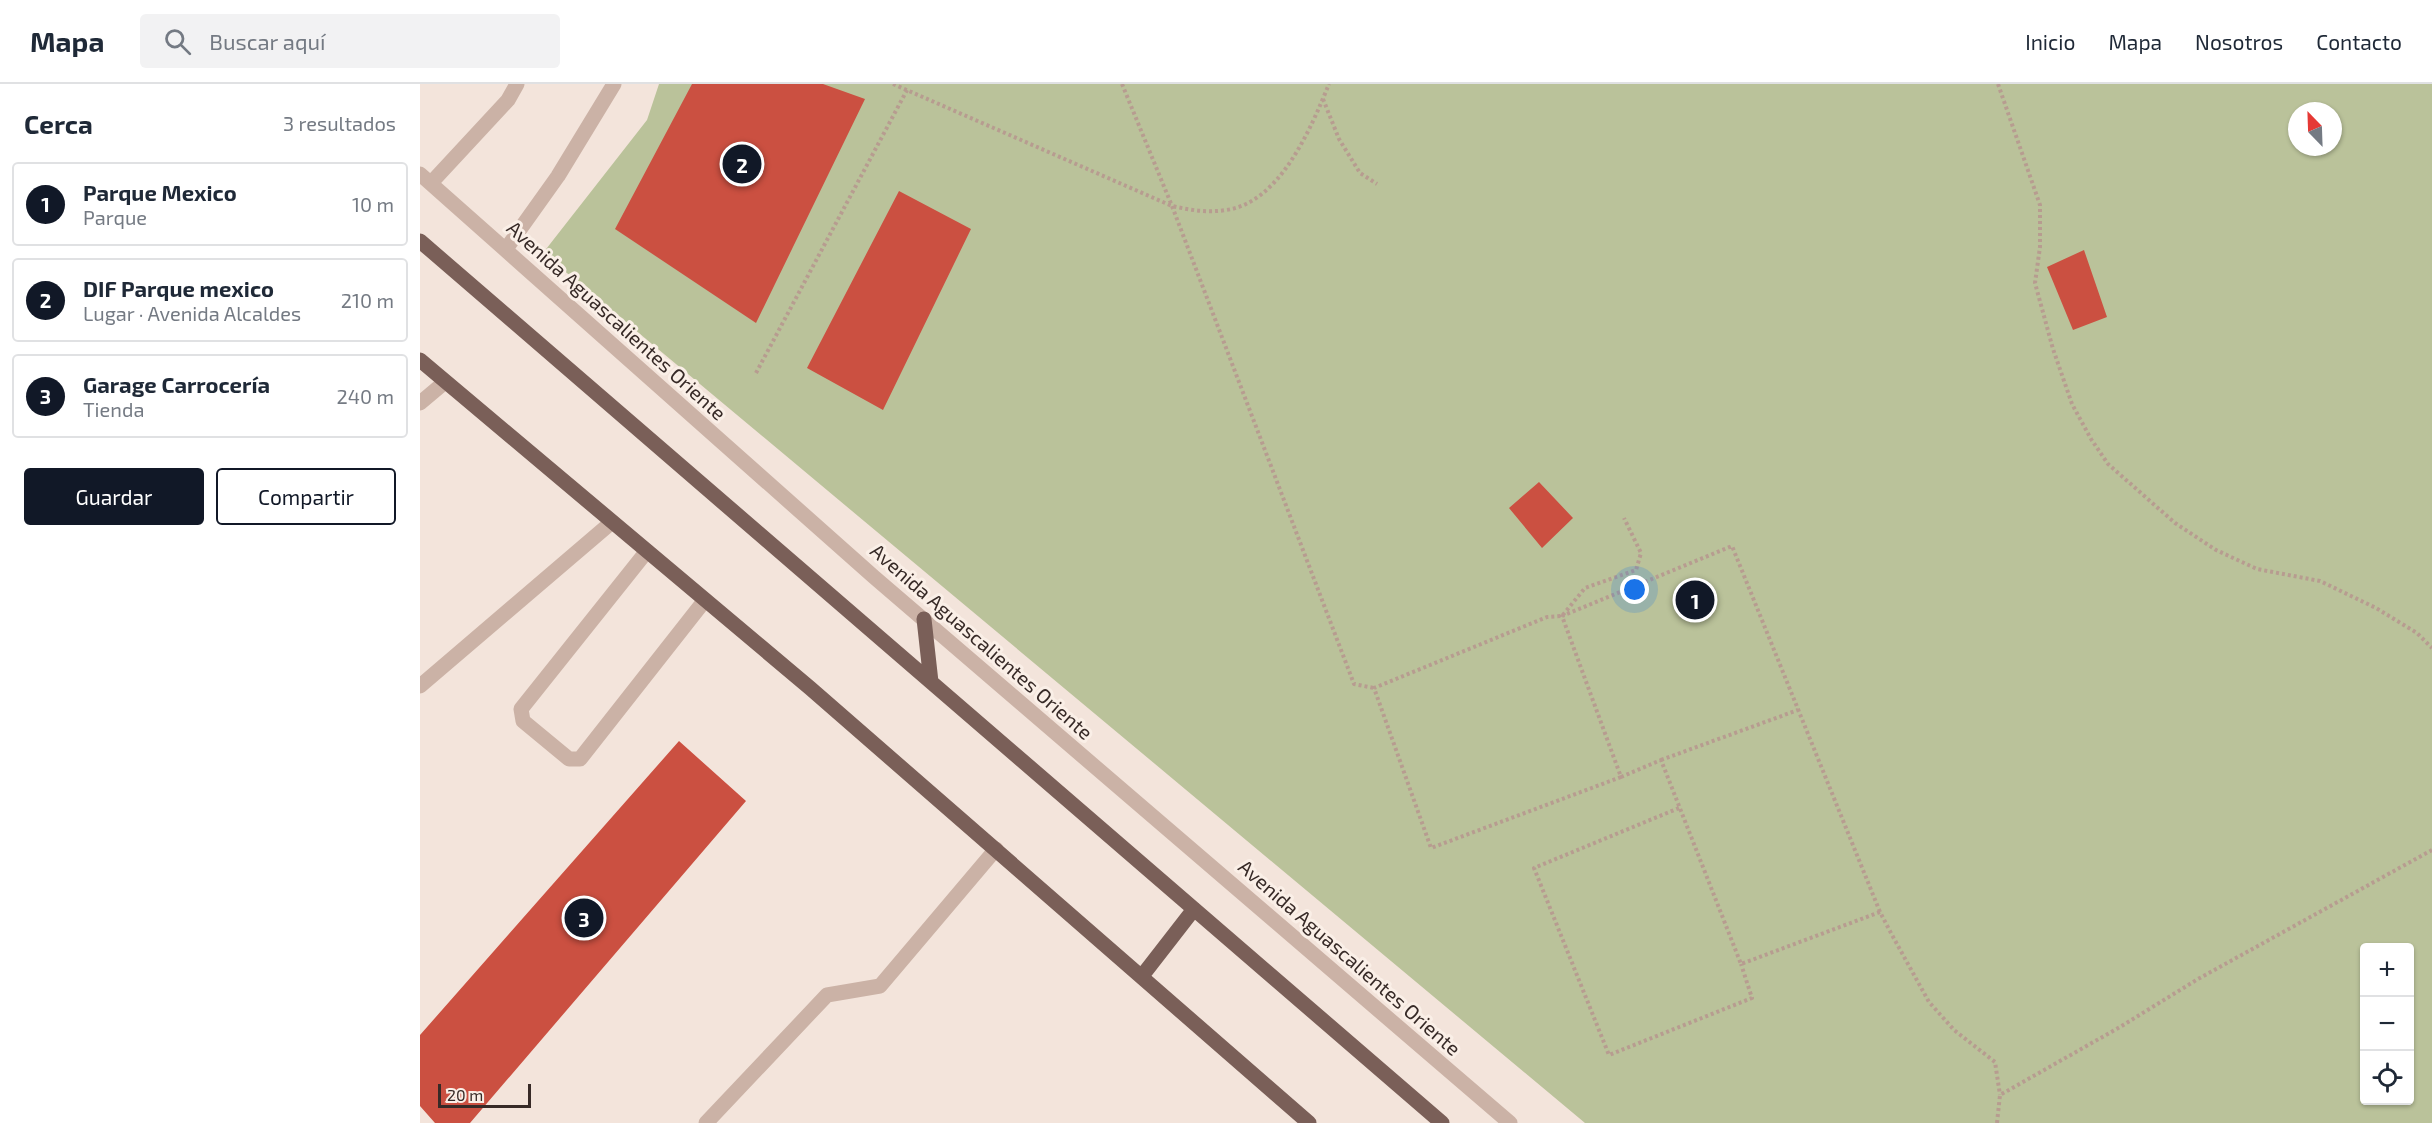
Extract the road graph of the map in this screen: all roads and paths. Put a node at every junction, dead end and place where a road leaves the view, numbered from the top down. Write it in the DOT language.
graph roads {
  1 [pos="517,84"];
  2 [pos="614,84"];
  3 [pos="892,84"];
  4 [pos="1122,84"];
  5 [pos="1329,84"];
  6 [pos="1998,84"];
  7 [pos="907,90"];
  8 [pos="1323,99"];
  9 [pos="426,179"];
  10 [pos="1377,184"];
  11 [pos="1172,206"];
  12 [pos="420,241"];
  13 [pos="506,249"];
  14 [pos="420,360"];
  15 [pos="756,373"];
  16 [pos="445,381"];
  17 [pos="420,403"];
  18 [pos="1624,518"];
  19 [pos="612,522"];
  20 [pos="647,551"];
  21 [pos="705,600"];
  22 [pos="1562,616"];
  23 [pos="924,619"];
  24 [pos="2432,648"];
  25 [pos="931,682"];
  26 [pos="420,686"];
  27 [pos="1374,688"];
  28 [pos="1798,710"];
  29 [pos="1660,760"];
  30 [pos="1622,777"];
  31 [pos="1679,808"];
  32 [pos="996,849"];
  33 [pos="2432,850"];
  34 [pos="1194,909"];
  35 [pos="1880,912"];
  36 [pos="1741,964"];
  37 [pos="1142,976"];
  38 [pos="2000,1095"];
  39 [pos="706,1123"];
  40 [pos="1309,1123"];
  41 [pos="1442,1123"];
  42 [pos="1510,1123"];
  43 [pos="1996,1123"];
  1 -- 9 [label="street"];
  2 -- 13 [label="street"];
  3 -- 7 [label="path"];
  4 -- 11 [label="path"];
  5 -- 8 [label="path"];
  6 -- 24 [label="path"];
  7 -- 11 [label="path"];
  7 -- 15 [label="path"];
  8 -- 10 [label="path"];
  8 -- 11 [label="path"];
  9 -- 13 [label="street, Avenida Aguascalientes Oriente"];
  11 -- 27 [label="path"];
  12 -- 25 [label="main road"];
  13 -- 23 [label="street, Avenida Aguascalientes Oriente"];
  14 -- 16 [label="main road"];
  16 -- 17 [label="street"];
  16 -- 19 [label="main road"];
  18 -- 22 [label="path"];
  19 -- 20 [label="main road"];
  19 -- 26 [label="street"];
  20 -- 21 [label="main road"];
  20 -- 21 [label="street"];
  21 -- 32 [label="main road"];
  22 -- 27 [label="path"];
  22 -- 28 [label="path"];
  22 -- 30 [label="path"];
  23 -- 25 [label="main road"];
  23 -- 42 [label="street, Avenida Aguascalientes Oriente"];
  25 -- 34 [label="main road"];
  27 -- 30 [label="path"];
  28 -- 29 [label="path"];
  28 -- 35 [label="path"];
  29 -- 30 [label="path"];
  29 -- 31 [label="path"];
  31 -- 36 [label="path"];
  31 -- 36 [label="path"];
  32 -- 37 [label="main road"];
  32 -- 39 [label="street"];
  33 -- 38 [label="path"];
  34 -- 37 [label="main road"];
  34 -- 41 [label="main road"];
  35 -- 36 [label="path"];
  35 -- 38 [label="path"];
  37 -- 40 [label="main road"];
  38 -- 43 [label="path"];
}
